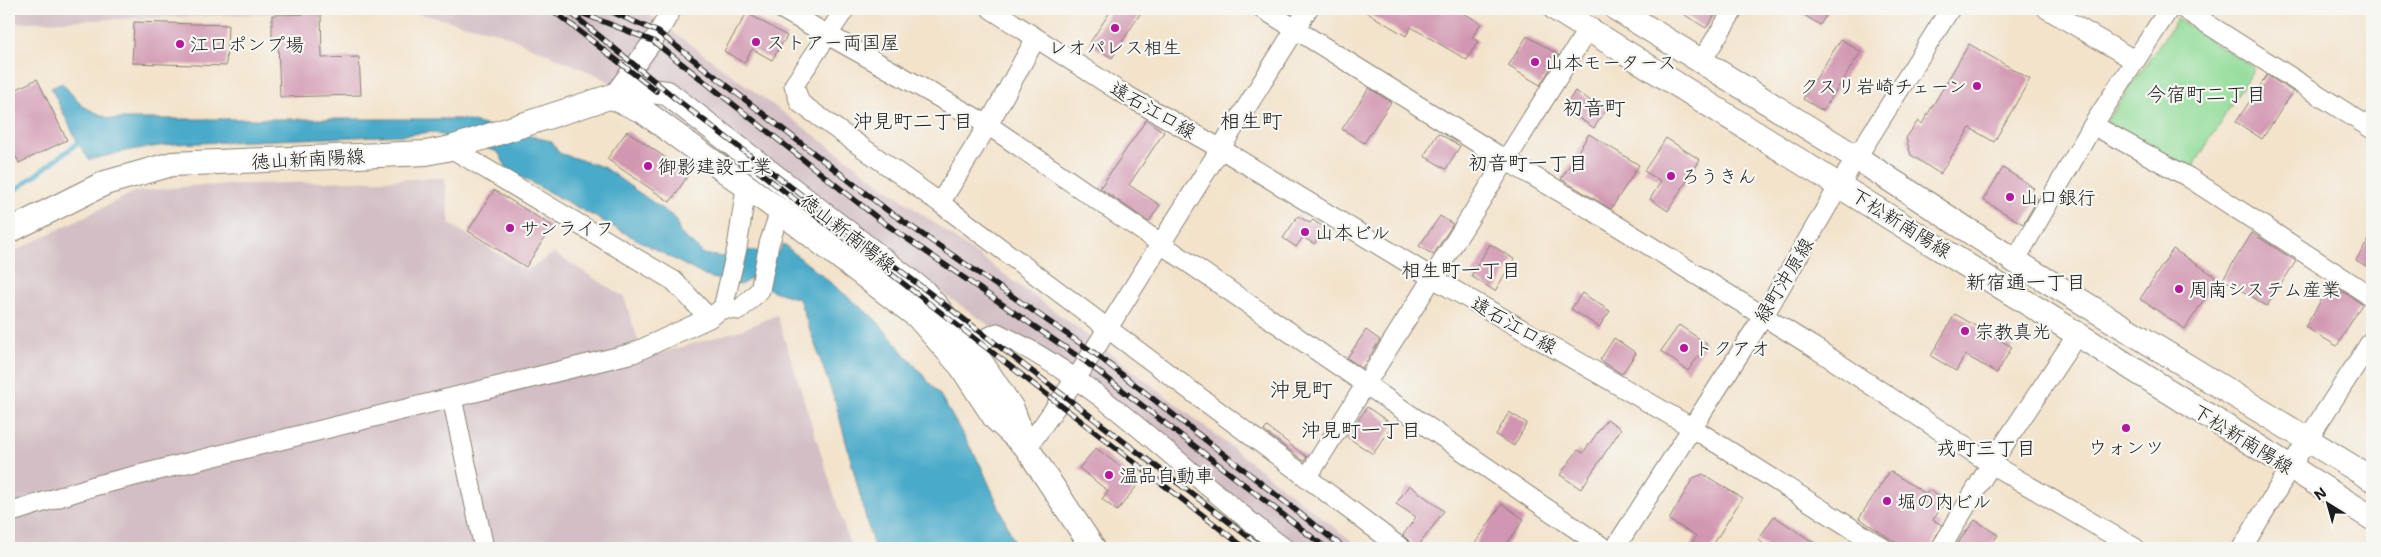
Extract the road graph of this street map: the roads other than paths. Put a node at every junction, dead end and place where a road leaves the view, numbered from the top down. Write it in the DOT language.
graph roads {
  1 [pos="672,9"];
  2 [pos="782,9"];
  3 [pos="844,9"];
  4 [pos="991,9"];
  5 [pos="1263,9"];
  6 [pos="1308,9"];
  7 [pos="1556,9"];
  8 [pos="1618,9"];
  9 [pos="1734,9"];
  10 [pos="1950,9"];
  11 [pos="2047,9"];
  12 [pos="2169,9"];
  13 [pos="2184,9"];
  14 [pos="1296,28"];
  15 [pos="1588,29"];
  16 [pos="826,35"];
  17 [pos="1036,38"];
  18 [pos="2134,60"];
  19 [pos="1701,62"];
  20 [pos="612,97"];
  21 [pos="988,125"];
  22 [pos="2093,125"];
  23 [pos="2372,129"];
  24 [pos="455,146"];
  25 [pos="1221,149"];
  26 [pos="1857,158"];
  27 [pos="1507,161"];
  28 [pos="1840,184"];
  29 [pos="746,188"];
  30 [pos="940,203"];
  31 [pos="780,211"];
  32 [pos="9,231"];
  33 [pos="1161,243"];
  34 [pos="2015,261"];
  35 [pos="1433,278"];
  36 [pos="2372,297"];
  37 [pos="716,313"];
  38 [pos="1763,317"];
  39 [pos="1107,330"];
  40 [pos="2077,335"];
  41 [pos="2372,340"];
  42 [pos="970,346"];
  43 [pos="1076,378"];
  44 [pos="1366,385"];
  45 [pos="452,398"];
  46 [pos="1691,427"];
  47 [pos="2307,440"];
  48 [pos="1027,448"];
  49 [pos="1992,464"];
  50 [pos="2291,468"];
  51 [pos="1307,478"];
  52 [pos="2372,479"];
  53 [pos="9,513"];
  54 [pos="2372,518"];
  55 [pos="1273,545"];
  56 [pos="484,548"];
  57 [pos="1093,548"];
  58 [pos="1401,548"];
  59 [pos="1604,548"];
  60 [pos="1615,548"];
  61 [pos="1882,548"];
  62 [pos="1941,548"];
  63 [pos="2135,548"];
  64 [pos="2242,548"];
  1 -- 20 [label="street"];
  2 -- 16 [label="street"];
  3 -- 16 [label="street"];
  4 -- 17 [label="street, 遠石江口線"];
  5 -- 14 [label="street"];
  6 -- 14 [label="street"];
  7 -- 15 [label="main road, 下松新南陽線"];
  8 -- 19 [label="main road, 下松新南陽線"];
  9 -- 19 [label="street"];
  10 -- 26 [label="street, 緑町沖原線"];
  11 -- 18 [label="street"];
  12 -- 18 [label="street"];
  13 -- 23 [label="street"];
  14 -- 25 [label="street"];
  14 -- 27 [label="street"];
  15 -- 27 [label="street"];
  15 -- 28 [label="main road, 下松新南陽線"];
  16 -- 21 [label="street"];
  16 -- 30 [label="street"];
  17 -- 21 [label="street"];
  17 -- 25 [label="street, 遠石江口線"];
  18 -- 22 [label="street"];
  19 -- 26 [label="main road, 下松新南陽線"];
  20 -- 24 [label="main road, 徳山新南陽線"];
  20 -- 29 [label="main road, 徳山新南陽線"];
  20 -- 42 [label="main road, 徳山新南陽線"];
  21 -- 30 [label="street"];
  21 -- 33 [label="street"];
  22 -- 34 [label="street"];
  22 -- 36 [label="street"];
  24 -- 32 [label="main road, 徳山新南陽線"];
  24 -- 37 [label="street"];
  25 -- 33 [label="street"];
  25 -- 35 [label="street, 遠石江口線"];
  26 -- 28 [label="street, 緑町沖原線"];
  26 -- 34 [label="main road, 下松新南陽線"];
  27 -- 35 [label="street"];
  27 -- 38 [label="street"];
  28 -- 38 [label="street, 緑町沖原線"];
  28 -- 40 [label="main road, 下松新南陽線"];
  29 -- 31 [label="main road, 徳山新南陽線"];
  29 -- 37 [label="street"];
  30 -- 39 [label="street"];
  31 -- 37 [label="street"];
  31 -- 48 [label="main road, 徳山新南陽線"];
  33 -- 39 [label="street"];
  33 -- 44 [label="street"];
  34 -- 47 [label="main road, 下松新南陽線"];
  35 -- 44 [label="street"];
  35 -- 46 [label="street, 遠石江口線"];
  37 -- 45 [label="street"];
  38 -- 46 [label="street, 緑町沖原線"];
  38 -- 49 [label="street"];
  39 -- 43 [label="street"];
  39 -- 51 [label="street"];
  40 -- 49 [label="street"];
  40 -- 50 [label="main road, 下松新南陽線"];
  41 -- 47 [label="street"];
  42 -- 43 [label="street"];
  42 -- 48 [label="main road, 徳山新南陽線"];
  43 -- 48 [label="street"];
  43 -- 55 [label="street"];
  44 -- 51 [label="street"];
  44 -- 59 [label="street"];
  45 -- 53 [label="street"];
  45 -- 56 [label="street"];
  46 -- 60 [label="street, 緑町沖原線"];
  46 -- 61 [label="street, 遠石江口線"];
  47 -- 50 [label="street"];
  47 -- 52 [label="main road, 下松新南陽線"];
  48 -- 57 [label="main road, 徳山新南陽線"];
  49 -- 62 [label="street"];
  49 -- 63 [label="street"];
  50 -- 54 [label="main road, 下松新南陽線"];
  50 -- 64 [label="street"];
  51 -- 58 [label="street"];
}
